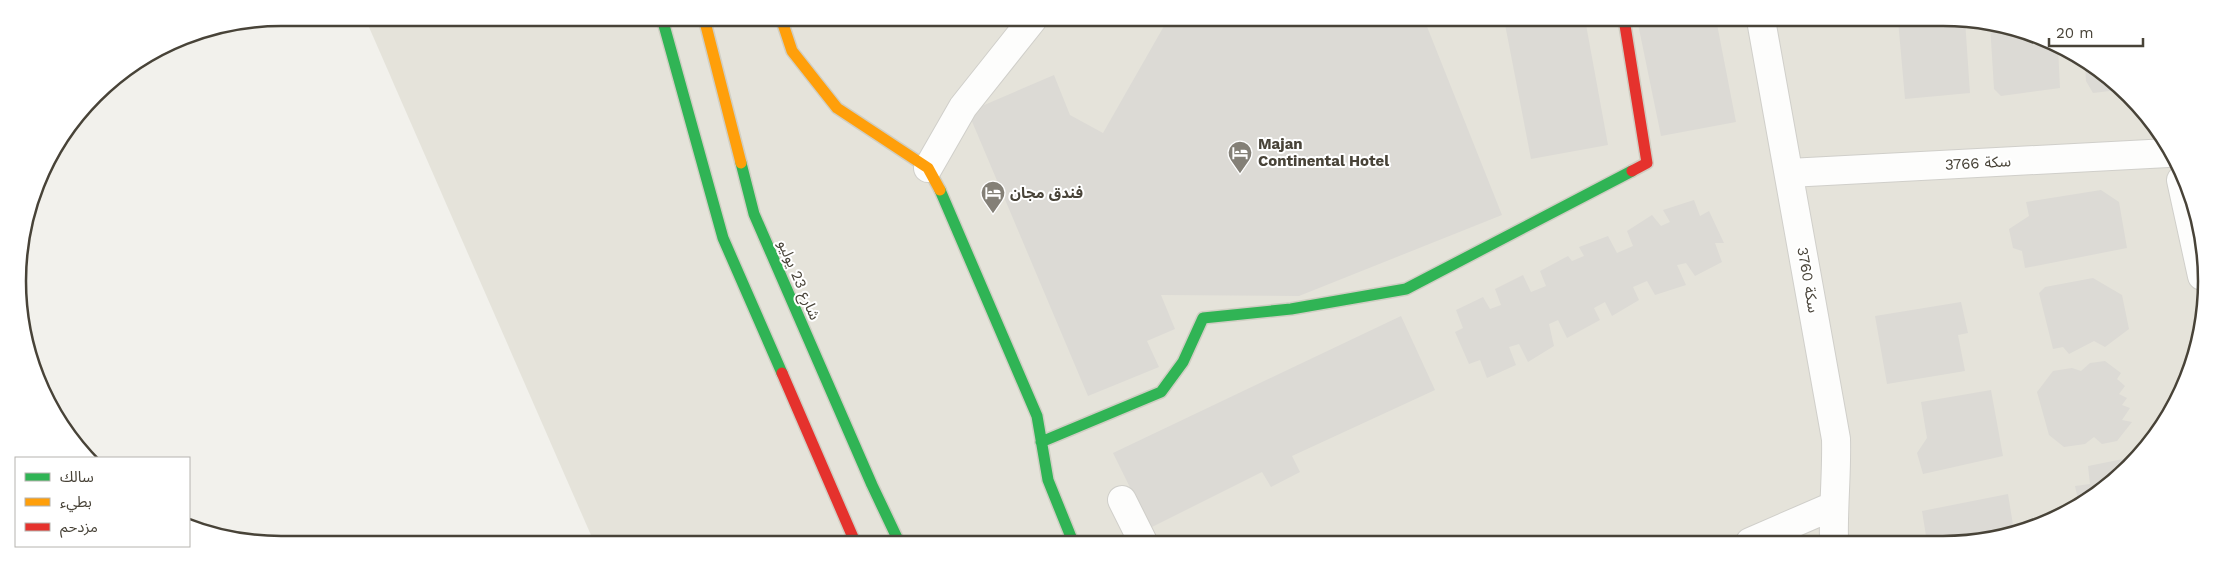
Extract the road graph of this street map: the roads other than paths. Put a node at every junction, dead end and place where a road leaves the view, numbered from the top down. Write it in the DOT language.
graph roads {
  1 [pos="664,26"];
  2 [pos="706,26"];
  3 [pos="784,26"];
  4 [pos="1027,26"];
  5 [pos="1625,26"];
  6 [pos="1762,26"];
  7 [pos="2164,153"];
  8 [pos="928,168"];
  9 [pos="1789,173"];
  10 [pos="2191,222"];
  11 [pos="2195,243"];
  12 [pos="1041,442"];
  13 [pos="1122,500"];
  14 [pos="1833,506"];
  15 [pos="852,536"];
  16 [pos="896,536"];
  17 [pos="1071,536"];
  18 [pos="1140,536"];
  19 [pos="1764,536"];
  20 [pos="1834,536"];
  1 -- 15 [label="street"];
  2 -- 16 [label="street, شارع 23 يوليو"];
  3 -- 8 [label="street"];
  4 -- 8 [label="street"];
  5 -- 12 [label="street"];
  6 -- 9 [label="street, سكة 3760"];
  7 -- 9 [label="street, سكة 3766"];
  8 -- 12 [label="street"];
  9 -- 14 [label="street, سكة 3760"];
  10 -- 11 [label="street"];
  12 -- 17 [label="street"];
  13 -- 18 [label="street"];
  14 -- 19 [label="street"];
  14 -- 20 [label="street, سكة 3760"];
}
